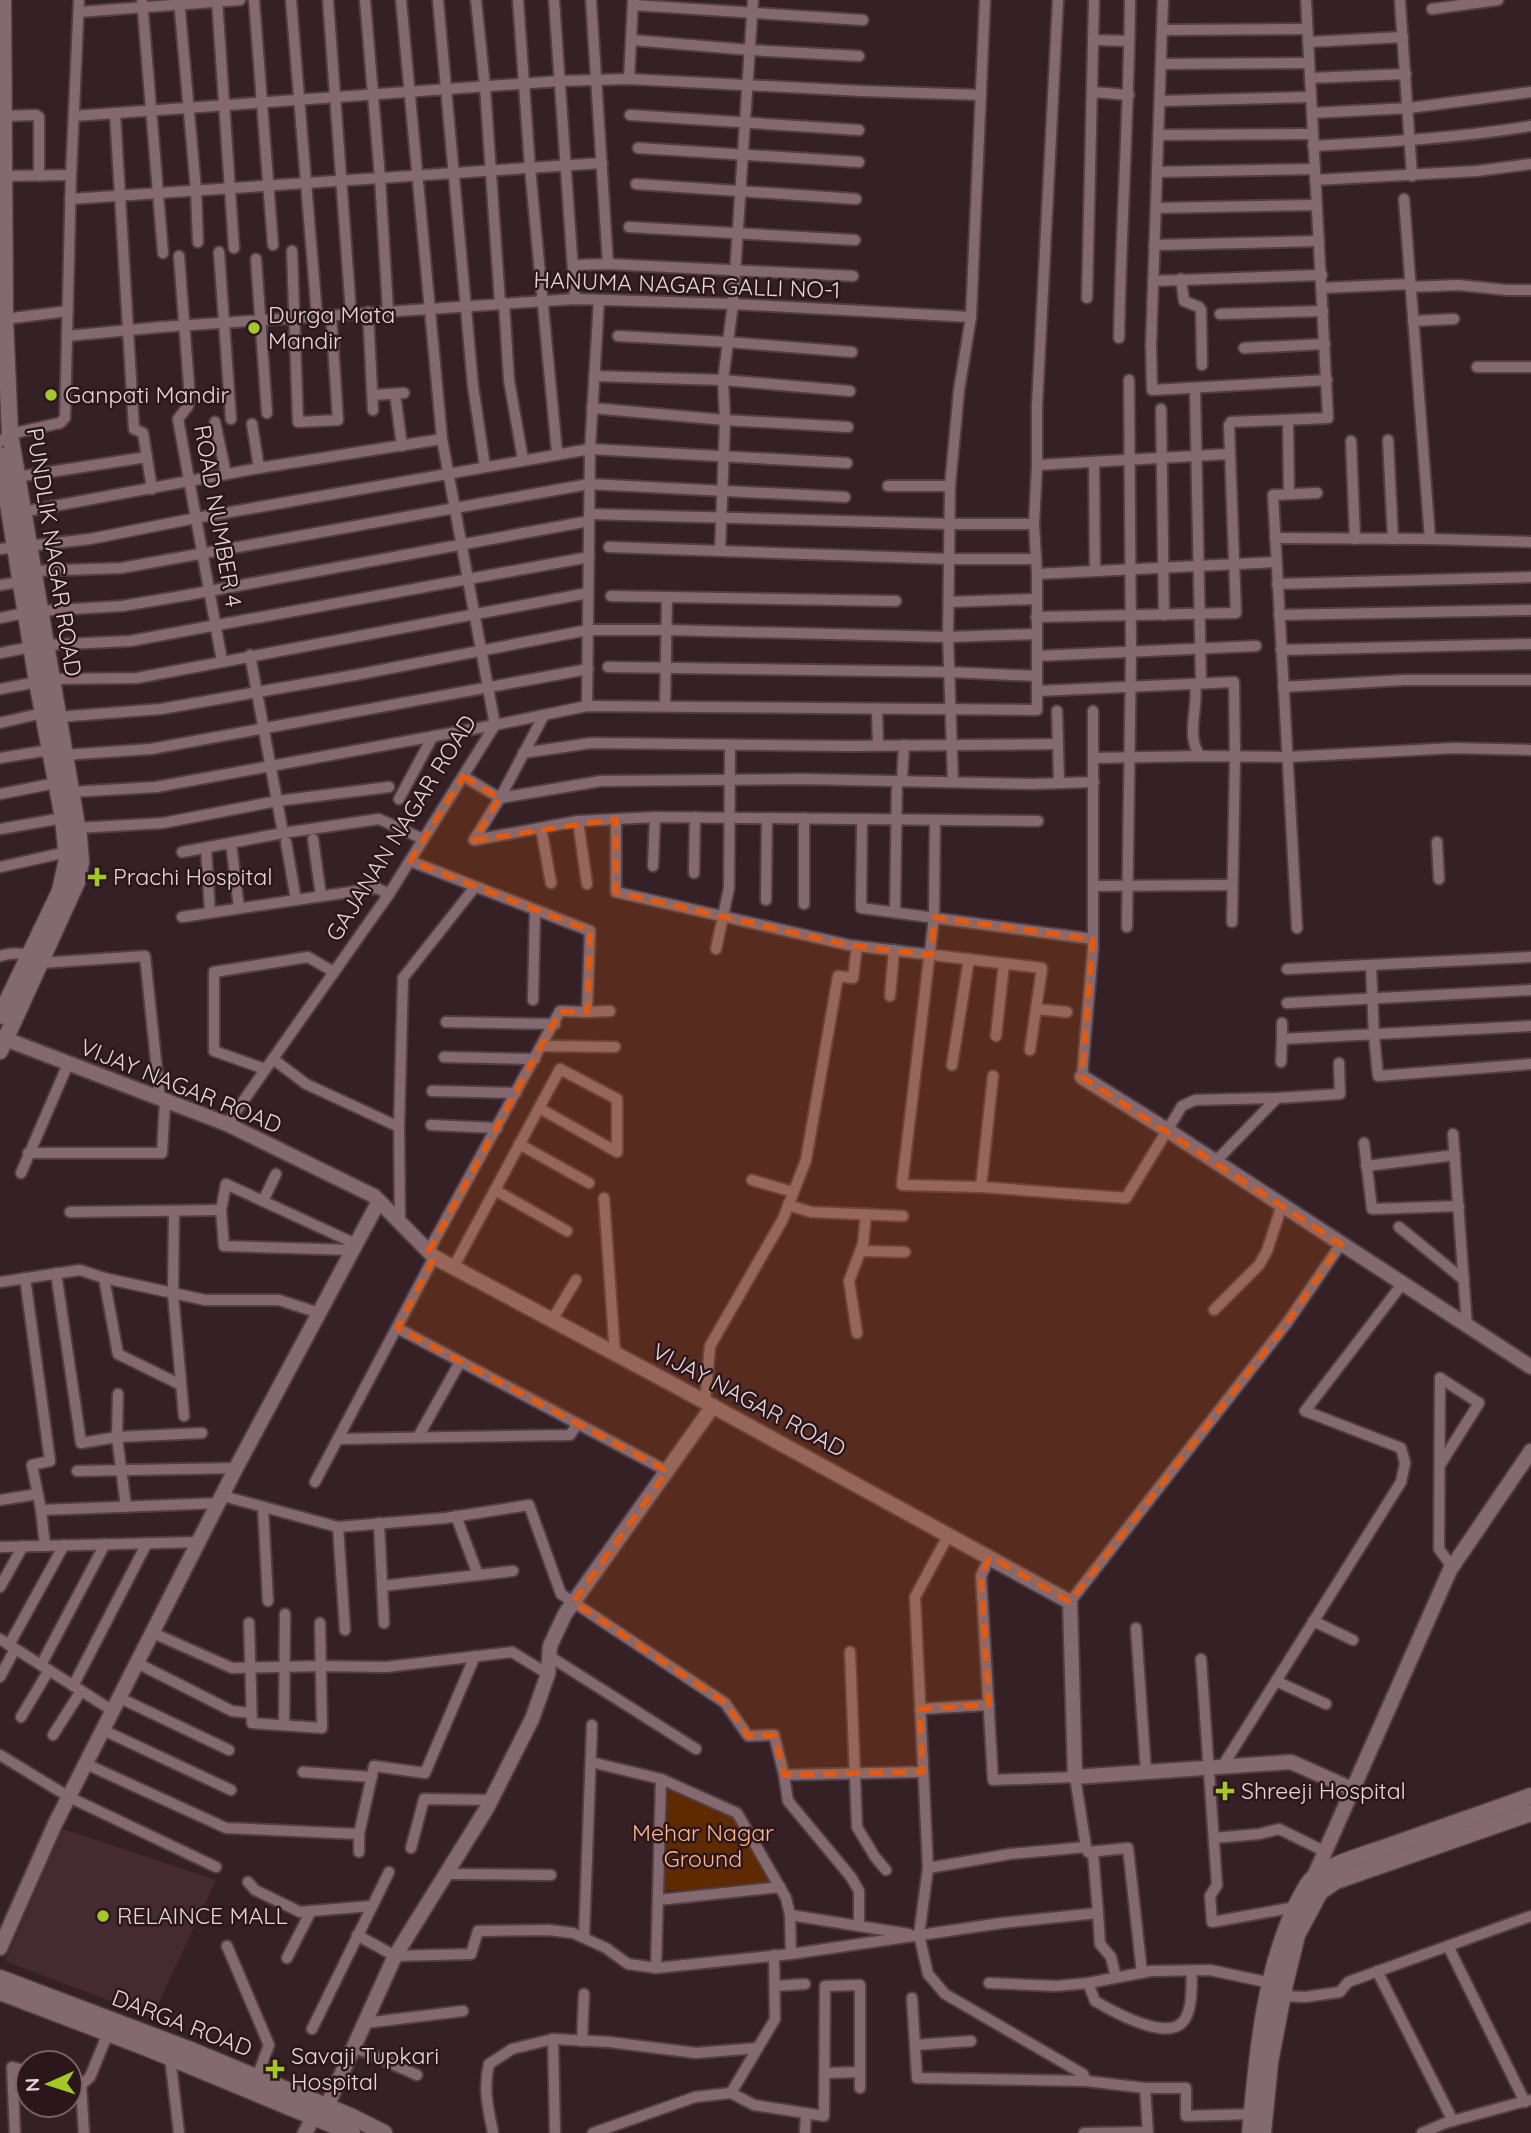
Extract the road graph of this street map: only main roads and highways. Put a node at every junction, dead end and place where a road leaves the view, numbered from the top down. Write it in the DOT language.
graph roads {
  1 [pos="3,0"];
  2 [pos="2,176"];
  3 [pos="5,438"];
  4 [pos="0,455"];
  5 [pos="6,476"];
  6 [pos="10,512"];
  7 [pos="14,547"];
  8 [pos="57,752"];
  9 [pos="35,959"];
  10 [pos="0,1016"];
  11 [pos="2,1043"];
  12 [pos="1531,1796"];
  13 [pos="1531,1813"];
  14 [pos="1315,1886"];
  15 [pos="0,1978"];
  16 [pos="0,1992"];
  17 [pos="172,2050"];
  18 [pos="323,2119"];
  19 [pos="352,2133"];
  20 [pos="384,2133"];
  21 [pos="1250,2133"];
  22 [pos="1263,2133"];
  1 -- 2 [label="main road, PUNDLIK NAGAR ROAD"];
  2 -- 3 [label="main road, PUNDLIK NAGAR ROAD"];
  3 -- 5 [label="main road, PUNDLIK NAGAR ROAD"];
  4 -- 5 [label="main road, PUNDLIK NAGAR ROAD"];
  5 -- 6 [label="main road, PUNDLIK NAGAR ROAD"];
  6 -- 7 [label="main road, PUNDLIK NAGAR ROAD"];
  7 -- 8 [label="main road, PUNDLIK NAGAR ROAD"];
  8 -- 9 [label="main road, PUNDLIK NAGAR ROAD"];
  8 -- 9 [label="main road, PUNDLIK NAGAR ROAD"];
  9 -- 10 [label="main road, PUNDLIK NAGAR ROAD"];
  9 -- 11 [label="main road, PUNDLIK NAGAR ROAD"];
  12 -- 14 [label="main road"];
  13 -- 14 [label="main road"];
  14 -- 21 [label="main road"];
  14 -- 22 [label="main road"];
  15 -- 17 [label="main road, DARGA ROAD"];
  16 -- 17 [label="main road, DARGA ROAD"];
  17 -- 18 [label="main road, DARGA ROAD"];
  17 -- 18 [label="main road, DARGA ROAD"];
  18 -- 19 [label="main road, DARGA ROAD"];
  18 -- 20 [label="main road, DARGA ROAD"];
}
